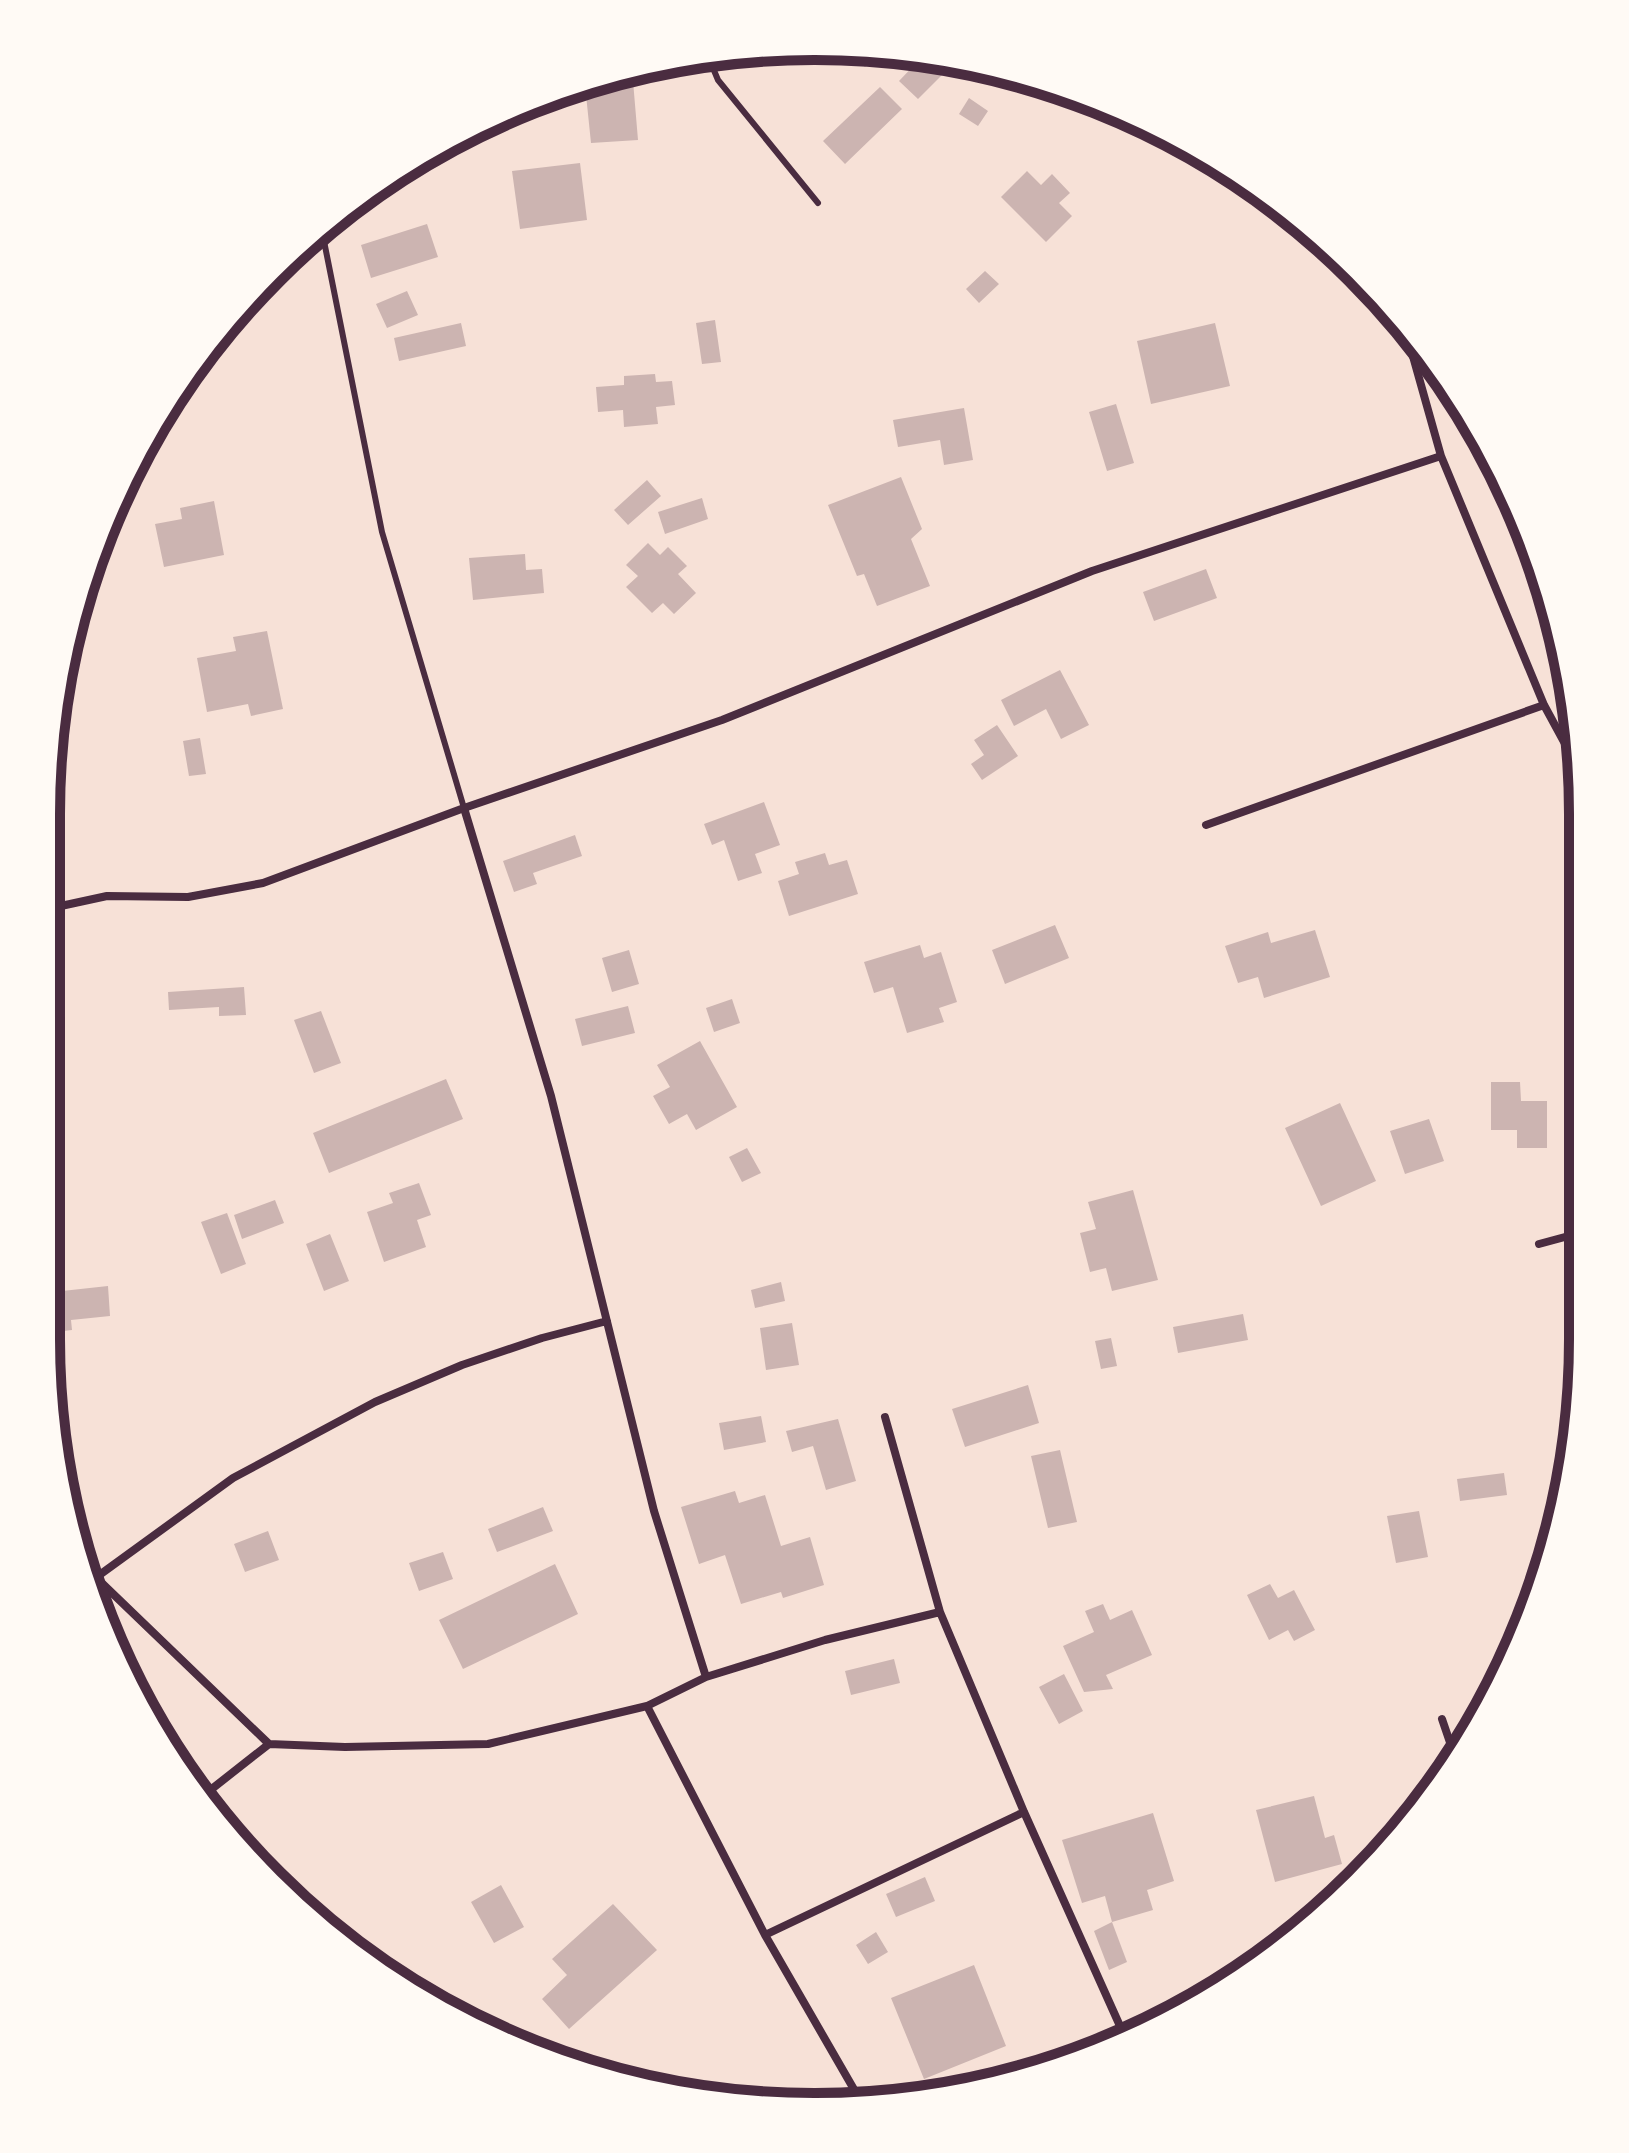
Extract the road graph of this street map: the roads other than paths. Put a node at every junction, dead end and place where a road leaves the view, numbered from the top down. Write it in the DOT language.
graph roads {
  1 [pos="712,67"];
  2 [pos="818,203"];
  3 [pos="324,241"];
  4 [pos="1412,354"];
  5 [pos="1441,456"];
  6 [pos="1544,705"];
  7 [pos="1565,744"];
  8 [pos="464,808"];
  9 [pos="1206,825"];
  10 [pos="60,906"];
  11 [pos="1569,1236"];
  12 [pos="1539,1244"];
  13 [pos="607,1321"];
  14 [pos="885,1417"];
  15 [pos="98,1576"];
  16 [pos="99,1577"];
  17 [pos="940,1612"];
  18 [pos="706,1677"];
  19 [pos="647,1706"];
  20 [pos="1442,1719"];
  21 [pos="269,1744"];
  22 [pos="1451,1744"];
  23 [pos="210,1790"];
  24 [pos="1024,1812"];
  25 [pos="765,1935"];
  26 [pos="1121,2028"];
  27 [pos="855,2091"];
  1 -- 2 [label="lane"];
  3 -- 8 [label="lane"];
  4 -- 5 [label="street"];
  5 -- 6 [label="street"];
  5 -- 8 [label="street"];
  6 -- 7 [label="street"];
  6 -- 9 [label="street"];
  8 -- 10 [label="street"];
  8 -- 13 [label="street"];
  11 -- 12 [label="street"];
  13 -- 15 [label="street"];
  13 -- 18 [label="street"];
  14 -- 17 [label="street"];
  16 -- 21 [label="street"];
  17 -- 18 [label="street"];
  17 -- 24 [label="street"];
  18 -- 19 [label="street"];
  19 -- 21 [label="street"];
  19 -- 25 [label="street"];
  20 -- 22 [label="street"];
  21 -- 23 [label="street"];
  24 -- 25 [label="street"];
  24 -- 26 [label="street"];
  25 -- 27 [label="street"];
}
